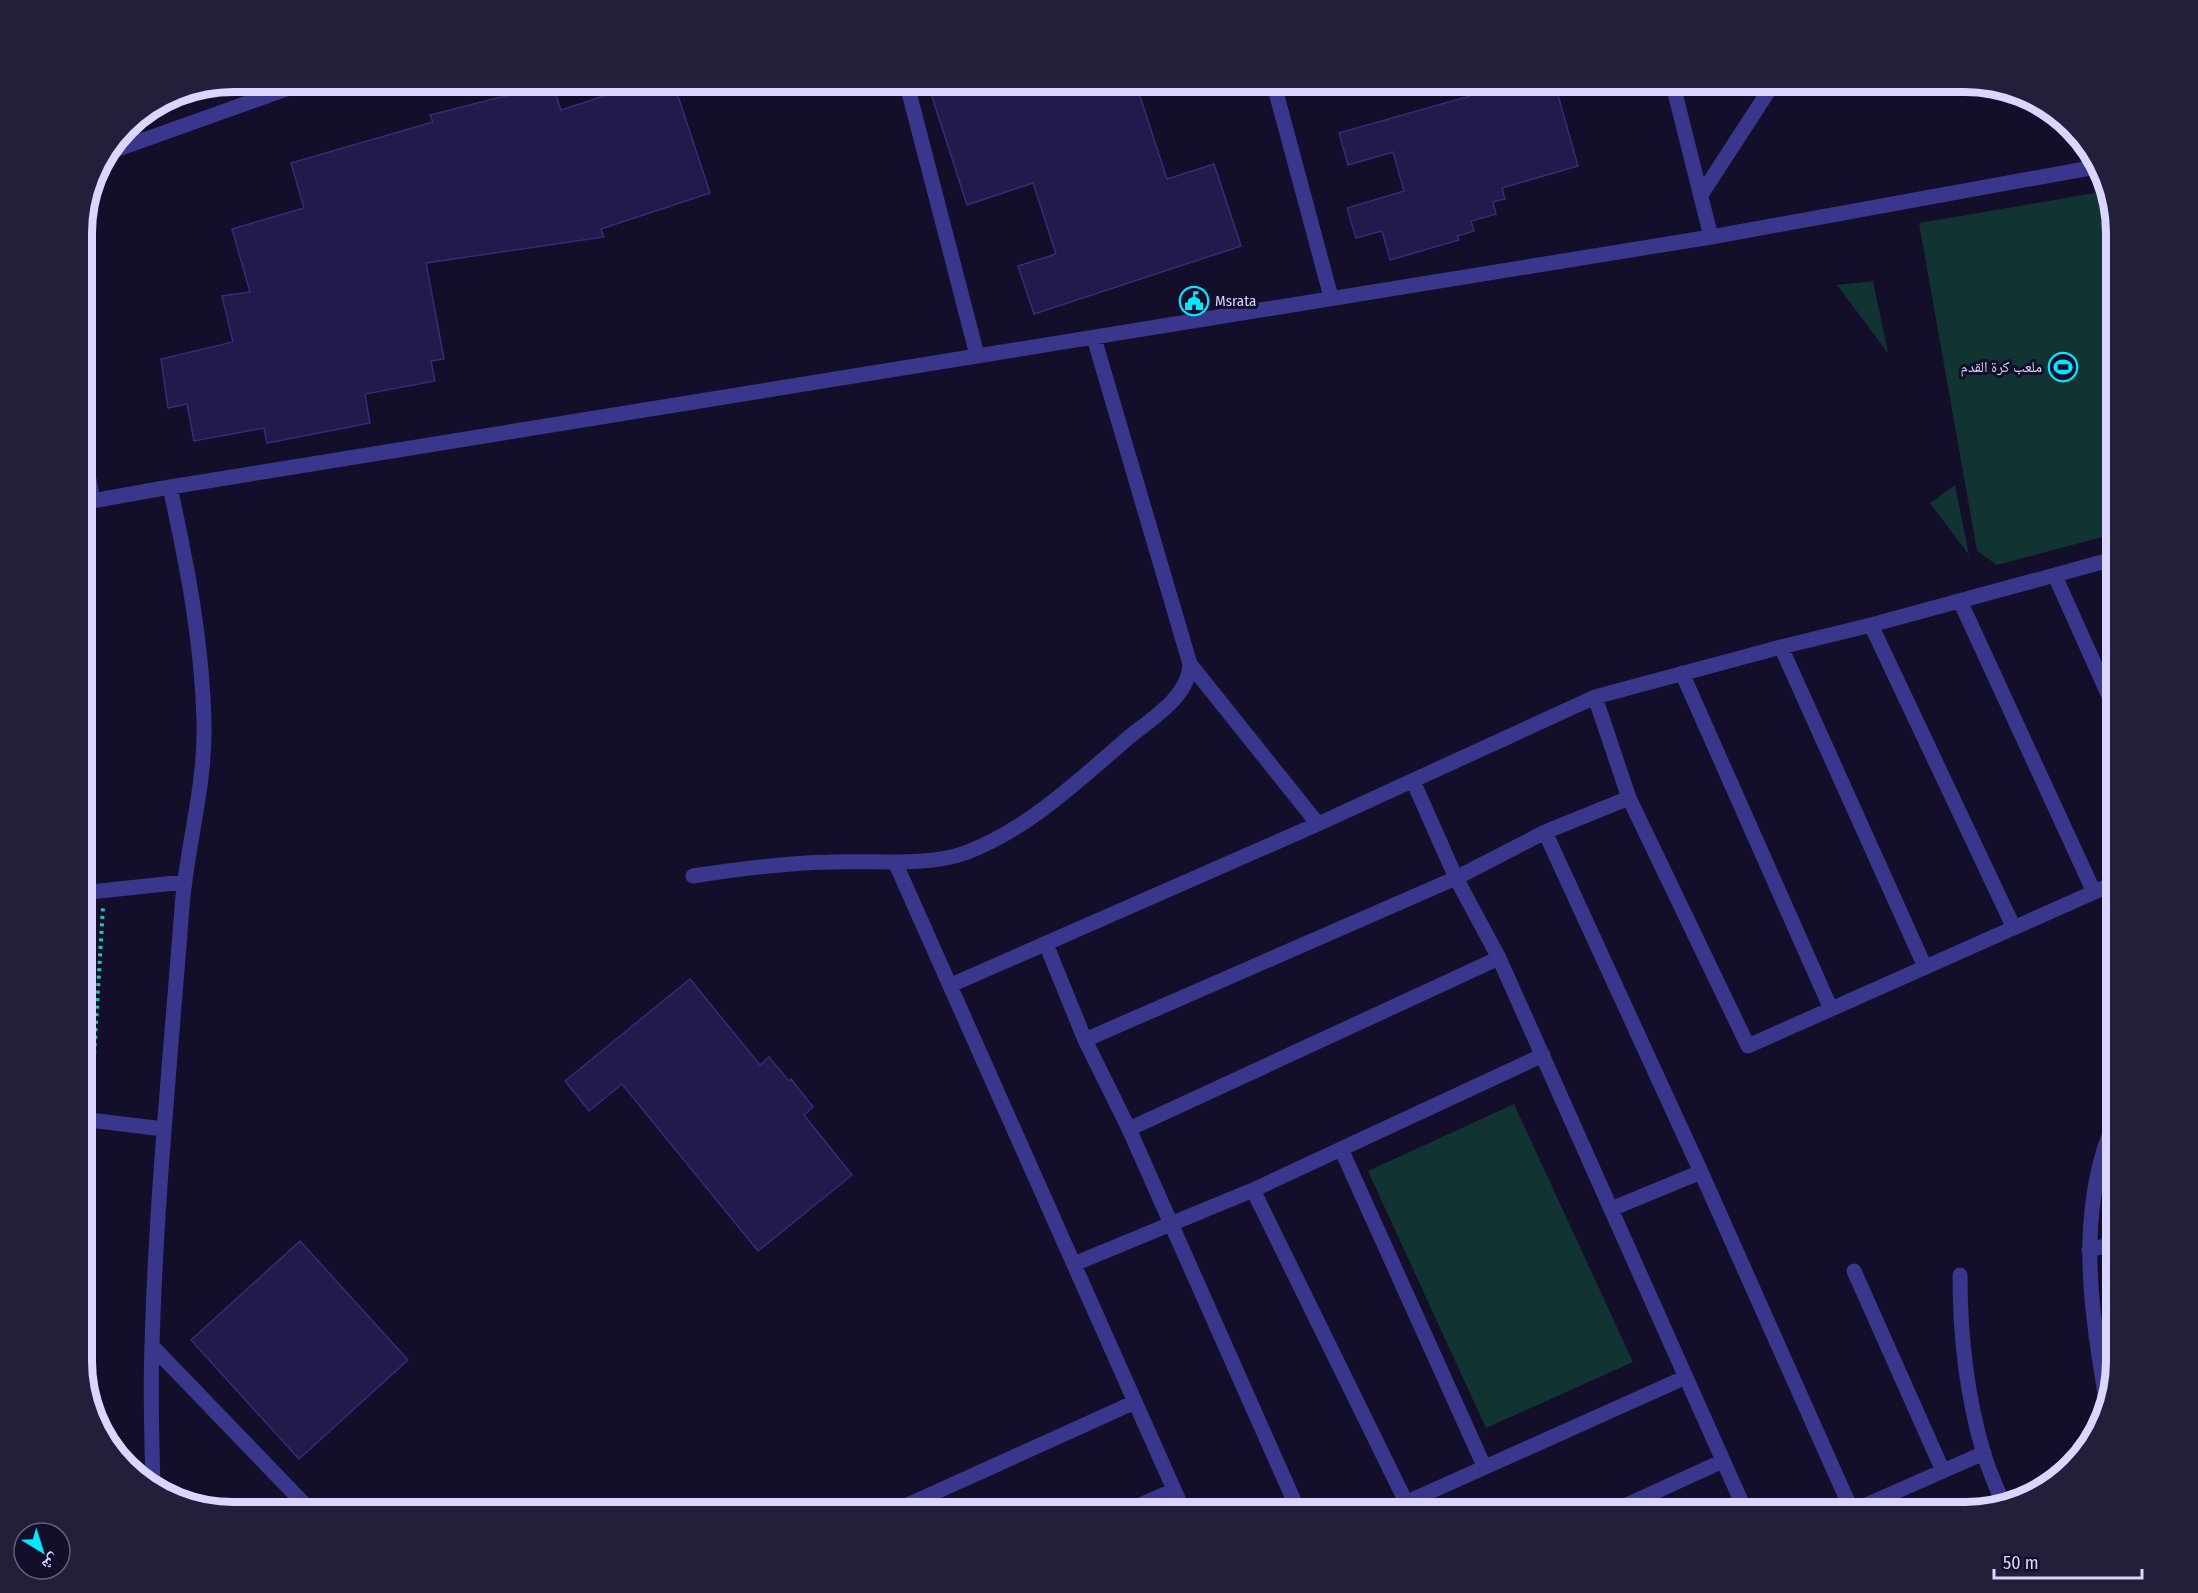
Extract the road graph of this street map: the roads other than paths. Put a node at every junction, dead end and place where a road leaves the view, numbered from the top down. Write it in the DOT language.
graph roads {
  1 [pos="278,92"];
  2 [pos="909,92"];
  3 [pos="1276,92"];
  4 [pos="1675,92"];
  5 [pos="1768,92"];
  6 [pos="120,148"];
  7 [pos="2090,165"];
  8 [pos="1701,195"];
  9 [pos="1711,237"];
  10 [pos="1331,297"];
  11 [pos="1094,338"];
  12 [pos="977,355"];
  13 [pos="170,487"];
  14 [pos="92,501"];
  15 [pos="2106,561"];
  16 [pos="2055,576"];
  17 [pos="1960,601"];
  18 [pos="1871,626"];
  19 [pos="1781,647"];
  20 [pos="1190,664"];
  21 [pos="1682,673"];
  22 [pos="2106,690"];
  23 [pos="1595,697"];
  24 [pos="1413,781"];
  25 [pos="1629,798"];
  26 [pos="1318,824"];
  27 [pos="1545,832"];
  28 [pos="896,861"];
  29 [pos="693,876"];
  30 [pos="1456,878"];
  31 [pos="184,882"];
  32 [pos="2106,887"];
  33 [pos="92,892"];
  34 [pos="2094,892"];
  35 [pos="2014,928"];
  36 [pos="1046,944"];
  37 [pos="1499,957"];
  38 [pos="1925,967"];
  39 [pos="951,985"];
  40 [pos="1831,1009"];
  41 [pos="1085,1040"];
  42 [pos="1543,1055"];
  43 [pos="92,1121"];
  44 [pos="164,1129"];
  45 [pos="1129,1129"];
  46 [pos="2106,1143"];
  47 [pos="1342,1151"];
  48 [pos="1701,1172"];
  49 [pos="1253,1190"];
  50 [pos="1611,1209"];
  51 [pos="1172,1224"];
  52 [pos="2106,1246"];
  53 [pos="2089,1250"];
  54 [pos="1074,1264"];
  55 [pos="1854,1272"];
  56 [pos="1960,1275"];
  57 [pos="2106,1334"];
  58 [pos="2096,1336"];
  59 [pos="152,1346"];
  60 [pos="1686,1377"];
  61 [pos="2104,1387"];
  62 [pos="1135,1401"];
  63 [pos="1984,1453"];
  64 [pos="1723,1461"];
  65 [pos="1484,1466"];
  66 [pos="1943,1471"];
  67 [pos="148,1473"];
  68 [pos="1174,1490"];
  69 [pos="2001,1497"];
  70 [pos="302,1502"];
  71 [pos="914,1502"];
  72 [pos="1147,1502"];
  73 [pos="1179,1502"];
  74 [pos="1295,1502"];
  75 [pos="1406,1502"];
  76 [pos="1633,1502"];
  77 [pos="1741,1502"];
  78 [pos="1847,1502"];
  79 [pos="1873,1502"];
  1 -- 6 [label="street"];
  2 -- 12 [label="street"];
  3 -- 10 [label="street"];
  4 -- 8 [label="street"];
  5 -- 8 [label="street"];
  7 -- 9 [label="street"];
  8 -- 9 [label="street"];
  9 -- 10 [label="street"];
  10 -- 11 [label="street"];
  11 -- 12 [label="street"];
  11 -- 20 [label="street"];
  12 -- 13 [label="street"];
  13 -- 14 [label="street"];
  13 -- 31 [label="street"];
  15 -- 16 [label="street"];
  16 -- 17 [label="street"];
  16 -- 22 [label="street"];
  17 -- 18 [label="street"];
  17 -- 34 [label="street"];
  18 -- 19 [label="street"];
  18 -- 35 [label="street"];
  19 -- 21 [label="street"];
  19 -- 38 [label="street"];
  20 -- 26 [label="street"];
  20 -- 28 [label="street"];
  21 -- 23 [label="street"];
  21 -- 40 [label="street"];
  23 -- 24 [label="street"];
  23 -- 25 [label="street"];
  24 -- 26 [label="street"];
  24 -- 30 [label="street"];
  25 -- 27 [label="street"];
  25 -- 40 [label="street"];
  26 -- 36 [label="street"];
  27 -- 30 [label="street"];
  27 -- 48 [label="street"];
  28 -- 29 [label="street"];
  28 -- 39 [label="street"];
  30 -- 37 [label="street"];
  30 -- 41 [label="street"];
  31 -- 33 [label="street"];
  31 -- 44 [label="street"];
  32 -- 34 [label="street"];
  34 -- 35 [label="street"];
  35 -- 38 [label="street"];
  36 -- 39 [label="street"];
  36 -- 41 [label="street"];
  37 -- 42 [label="street"];
  37 -- 45 [label="street"];
  38 -- 40 [label="street"];
  39 -- 54 [label="street"];
  41 -- 45 [label="street"];
  42 -- 47 [label="street"];
  42 -- 50 [label="street"];
  43 -- 44 [label="street"];
  44 -- 59 [label="street"];
  45 -- 51 [label="street"];
  46 -- 53 [label="street"];
  47 -- 49 [label="street"];
  47 -- 65 [label="street"];
  48 -- 50 [label="street"];
  48 -- 78 [label="street"];
  49 -- 51 [label="street"];
  49 -- 75 [label="street"];
  50 -- 60 [label="street"];
  51 -- 54 [label="street"];
  51 -- 74 [label="street"];
  52 -- 53 [label="street"];
  53 -- 58 [label="street"];
  54 -- 62 [label="street"];
  55 -- 66 [label="street"];
  56 -- 63 [label="street"];
  57 -- 58 [label="street"];
  58 -- 61 [label="street"];
  59 -- 67 [label="street"];
  59 -- 70 [label="street"];
  60 -- 64 [label="street"];
  60 -- 65 [label="street"];
  62 -- 68 [label="street"];
  62 -- 71 [label="street"];
  63 -- 66 [label="street"];
  63 -- 69 [label="street"];
  64 -- 76 [label="street"];
  64 -- 77 [label="street"];
  65 -- 75 [label="street"];
  66 -- 79 [label="street"];
  68 -- 72 [label="street"];
  68 -- 73 [label="street"];
}
